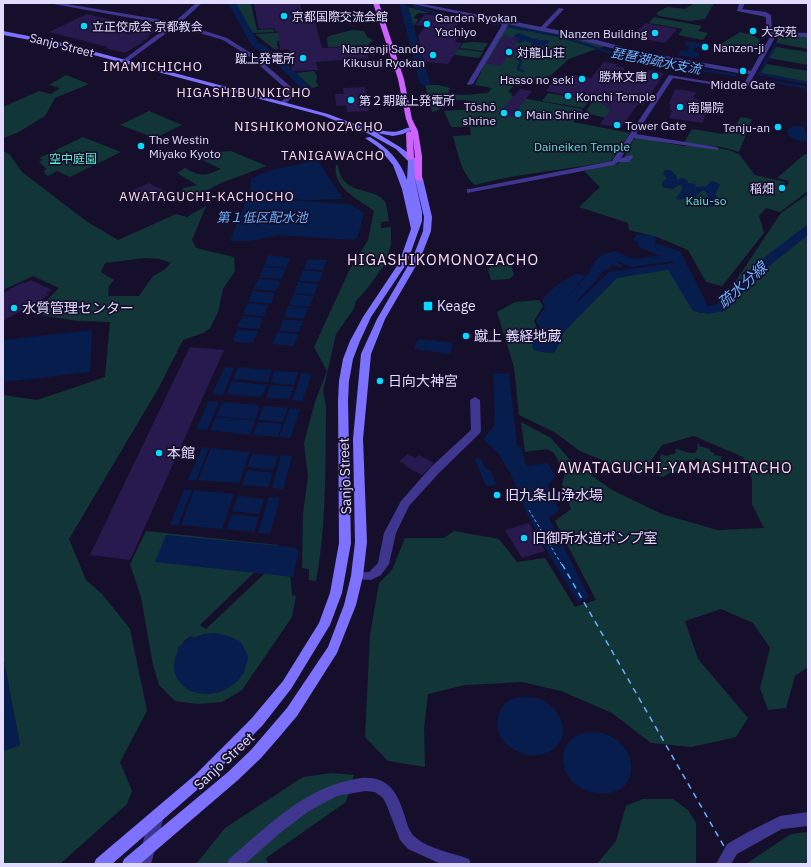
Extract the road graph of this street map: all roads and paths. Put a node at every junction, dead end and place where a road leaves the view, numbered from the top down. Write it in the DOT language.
graph roads {
  1 [pos="51,3"];
  2 [pos="83,3"];
  3 [pos="199,3"];
  4 [pos="376,3"];
  5 [pos="410,3"];
  6 [pos="742,3"];
  7 [pos="75,8"];
  8 [pos="561,9"];
  9 [pos="500,21"];
  10 [pos="173,24"];
  11 [pos="542,29"];
  12 [pos="3,33"];
  13 [pos="774,34"];
  14 [pos="808,35"];
  15 [pos="125,61"];
  16 [pos="738,71"];
  17 [pos="470,84"];
  18 [pos="283,103"];
  19 [pos="409,119"];
  20 [pos="409,129"];
  21 [pos="632,136"];
  22 [pos="716,149"];
  23 [pos="629,157"];
  24 [pos="411,158"];
  25 [pos="616,160"];
  26 [pos="419,179"];
  27 [pos="470,191"];
  28 [pos="415,229"];
  29 [pos="475,400"];
  30 [pos="358,576"];
  31 [pos="157,814"];
  32 [pos="808,819"];
  33 [pos="149,846"];
  34 [pos="101,864"];
  35 [pos="129,864"];
  36 [pos="144,864"];
  37 [pos="234,864"];
  38 [pos="464,864"];
  39 [pos="723,864"];
  1 -- 7 [label="street"];
  2 -- 7 [label="street"];
  3 -- 10 [label="street"];
  4 -- 19 [label="main road"];
  5 -- 9 [label="street"];
  6 -- 13 [label="street"];
  7 -- 10 [label="street"];
  8 -- 11 [label="street"];
  9 -- 11 [label="street"];
  9 -- 17 [label="street"];
  10 -- 15 [label="street"];
  10 -- 18 [label="street"];
  11 -- 16 [label="street"];
  12 -- 15 [label="main road, Sanjo Street"];
  13 -- 14 [label="street"];
  13 -- 21 [label="street"];
  15 -- 18 [label="main road, Sanjo Street"];
  18 -- 20 [label="main road"];
  18 -- 24 [label="main road, Sanjo Street"];
  18 -- 28 [label="main road, Sanjo Street"];
  19 -- 20 [label="main road"];
  19 -- 26 [label="main road"];
  20 -- 24 [label="main road"];
  21 -- 22 [label="street"];
  21 -- 25 [label="street"];
  23 -- 25 [label="street"];
  24 -- 26 [label="main road, Sanjo Street"];
  24 -- 28 [label="main road"];
  25 -- 27 [label="street"];
  26 -- 30 [label="main road, Sanjo Street"];
  28 -- 31 [label="main road, Sanjo Street"];
  29 -- 30 [label="street"];
  30 -- 33 [label="main road, Sanjo Street"];
  31 -- 33 [label="street"];
  31 -- 34 [label="main road, Sanjo Street"];
  32 -- 39 [label="street"];
  33 -- 35 [label="main road, Sanjo Street"];
  33 -- 36 [label="street"];
  37 -- 38 [label="street"];
}
